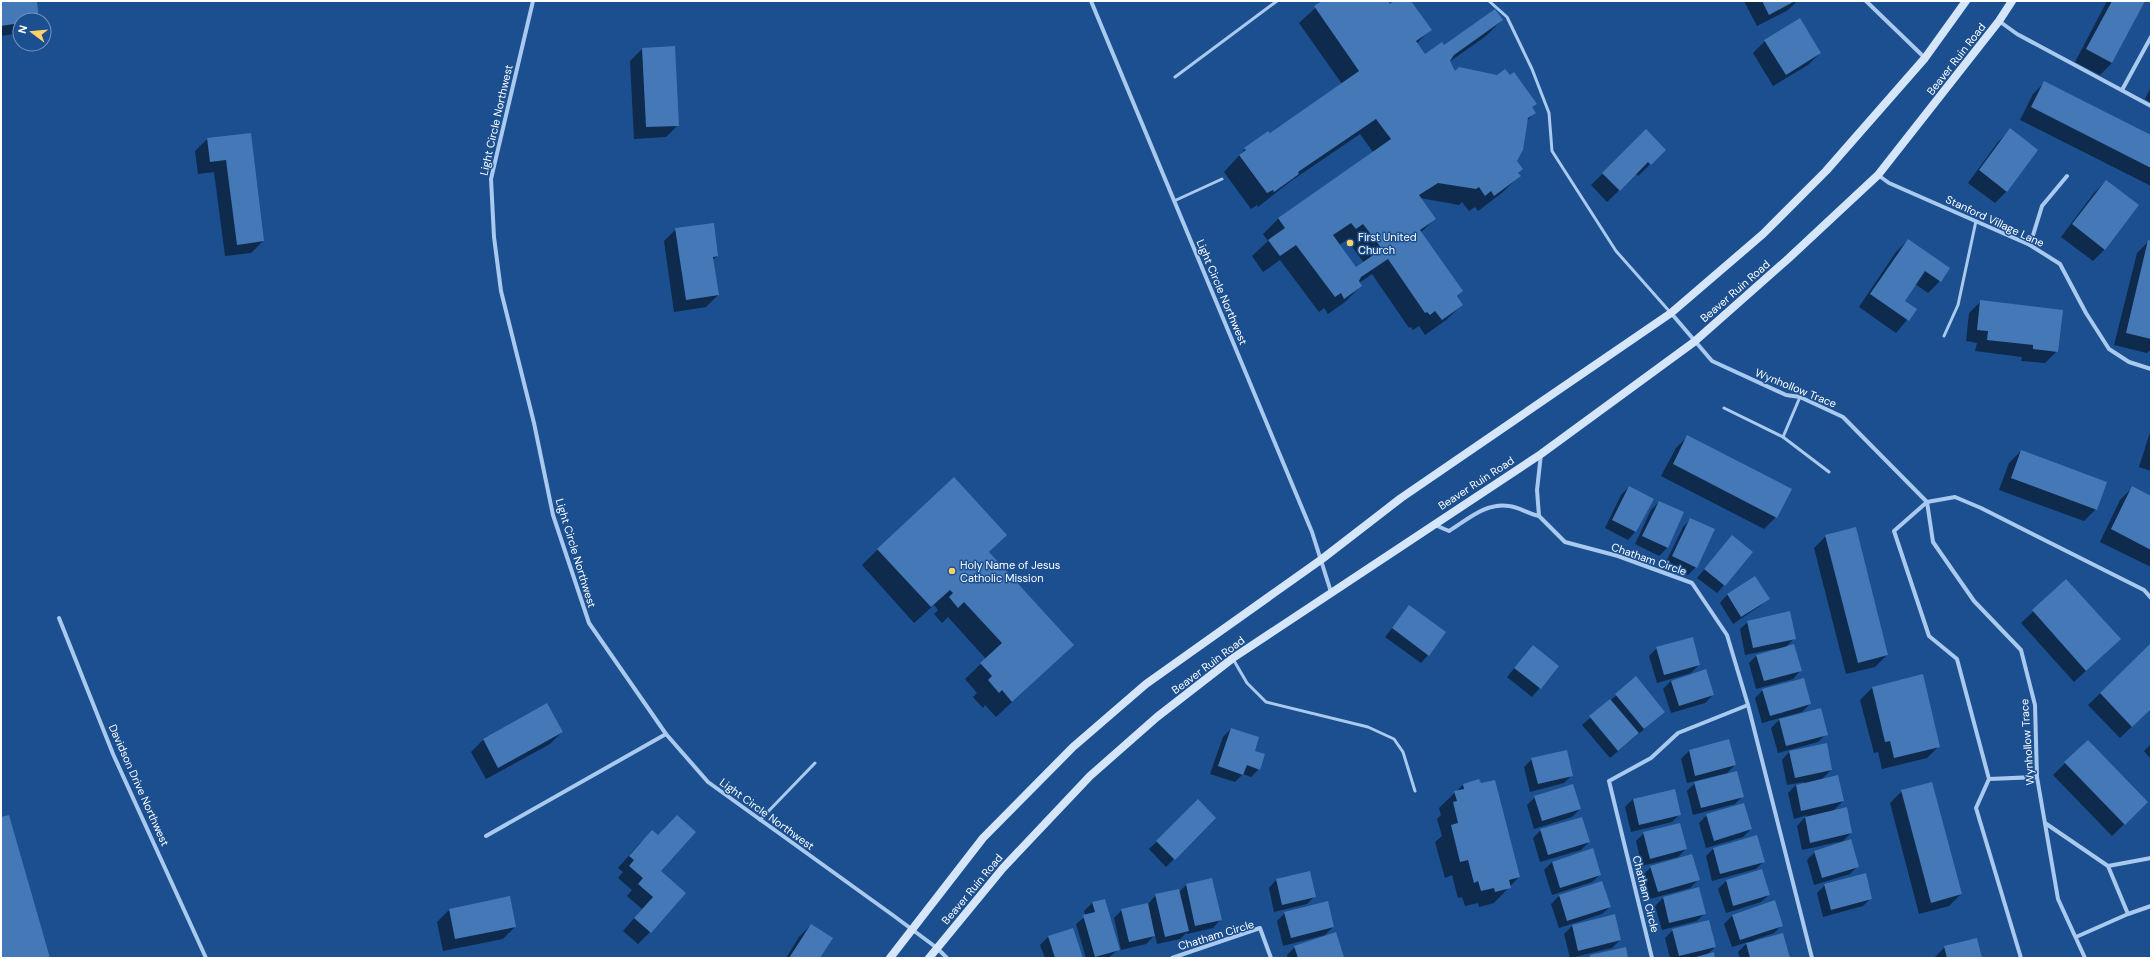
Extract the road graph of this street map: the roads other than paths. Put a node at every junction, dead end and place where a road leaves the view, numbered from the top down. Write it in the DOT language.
graph roads {
  1 [pos="533,1"];
  2 [pos="1091,1"];
  3 [pos="1277,1"];
  4 [pos="1489,1"];
  5 [pos="1866,1"];
  6 [pos="1966,1"];
  7 [pos="2012,1"];
  8 [pos="1999,21"];
  9 [pos="2151,37"];
  10 [pos="1926,58"];
  11 [pos="1175,77"];
  12 [pos="2122,90"];
  13 [pos="2151,106"];
  14 [pos="1878,175"];
  15 [pos="2067,176"];
  16 [pos="1222,180"];
  17 [pos="1174,201"];
  18 [pos="1976,221"];
  19 [pos="2030,245"];
  20 [pos="1671,314"];
  21 [pos="1944,336"];
  22 [pos="1694,342"];
  23 [pos="2151,369"];
  24 [pos="1800,397"];
  25 [pos="1724,408"];
  26 [pos="1783,437"];
  27 [pos="1541,454"];
  28 [pos="1829,472"];
  29 [pos="1927,502"];
  30 [pos="1539,516"];
  31 [pos="1432,524"];
  32 [pos="1322,559"];
  33 [pos="1331,592"];
  34 [pos="2151,598"];
  35 [pos="59,618"];
  36 [pos="1233,658"];
  37 [pos="1748,705"];
  38 [pos="666,734"];
  39 [pos="816,763"];
  40 [pos="2037,777"];
  41 [pos="1989,779"];
  42 [pos="1414,791"];
  43 [pos="760,820"];
  44 [pos="2045,823"];
  45 [pos="486,836"];
  46 [pos="2151,858"];
  47 [pos="2108,866"];
  48 [pos="2151,906"];
  49 [pos="2128,914"];
  50 [pos="911,928"];
  51 [pos="2076,937"];
  52 [pos="937,948"];
  53 [pos="206,958"];
  54 [pos="890,958"];
  55 [pos="929,958"];
  56 [pos="947,958"];
  57 [pos="1172,958"];
  58 [pos="1271,958"];
  59 [pos="1652,958"];
  60 [pos="1812,958"];
  61 [pos="2021,958"];
  62 [pos="2085,958"];
  1 -- 38 [label="street, Light Circle Northwest"];
  2 -- 17 [label="street, Light Circle Northwest"];
  3 -- 11 [label="lane"];
  4 -- 20 [label="lane"];
  5 -- 10 [label="street"];
  6 -- 10 [label="main road, Beaver Ruin Road"];
  7 -- 8 [label="main road, Beaver Ruin Road"];
  8 -- 12 [label="street"];
  8 -- 14 [label="main road, Beaver Ruin Road"];
  9 -- 12 [label="street"];
  10 -- 20 [label="main road, Beaver Ruin Road"];
  12 -- 13 [label="street"];
  14 -- 18 [label="street, Stanford Village Lane"];
  14 -- 22 [label="main road, Beaver Ruin Road"];
  15 -- 19 [label="street"];
  16 -- 17 [label="lane"];
  17 -- 32 [label="street, Light Circle Northwest"];
  18 -- 19 [label="street, Stanford Village Lane"];
  18 -- 21 [label="lane"];
  19 -- 23 [label="street, Stanford Village Lane"];
  20 -- 22 [label="street, Wynhollow Trace"];
  20 -- 32 [label="main road, Beaver Ruin Road"];
  22 -- 24 [label="street, Wynhollow Trace"];
  22 -- 27 [label="main road, Beaver Ruin Road"];
  24 -- 26 [label="lane"];
  24 -- 29 [label="street, Wynhollow Trace"];
  25 -- 26 [label="lane"];
  26 -- 28 [label="lane"];
  27 -- 30 [label="street"];
  27 -- 31 [label="main road, Beaver Ruin Road"];
  29 -- 34 [label="street"];
  29 -- 40 [label="street, Wynhollow Trace"];
  29 -- 41 [label="street"];
  30 -- 31 [label="street"];
  30 -- 37 [label="street, Chatham Circle"];
  31 -- 33 [label="main road, Beaver Ruin Road"];
  32 -- 33 [label="street, Light Circle Northwest"];
  32 -- 50 [label="main road, Beaver Ruin Road"];
  33 -- 36 [label="main road, Beaver Ruin Road"];
  35 -- 53 [label="street, Davidson Drive Northwest"];
  36 -- 42 [label="lane"];
  36 -- 52 [label="main road, Beaver Ruin Road"];
  37 -- 59 [label="street, Chatham Circle"];
  37 -- 60 [label="street, Chatham Circle"];
  38 -- 43 [label="street, Light Circle Northwest"];
  38 -- 45 [label="street"];
  39 -- 43 [label="lane"];
  40 -- 41 [label="street"];
  40 -- 44 [label="street, Wynhollow Trace"];
  41 -- 61 [label="street"];
  43 -- 50 [label="street, Light Circle Northwest"];
  44 -- 47 [label="street"];
  44 -- 51 [label="street, Wynhollow Trace"];
  46 -- 47 [label="street"];
  47 -- 49 [label="street"];
  48 -- 49 [label="street"];
  49 -- 51 [label="street"];
  50 -- 52 [label="street, Light Circle Northwest"];
  50 -- 54 [label="main road, Beaver Ruin Road"];
  51 -- 62 [label="street, Wynhollow Trace"];
  52 -- 55 [label="main road, Beaver Ruin Road"];
  52 -- 56 [label="street"];
  57 -- 58 [label="street, Chatham Circle"];
}
